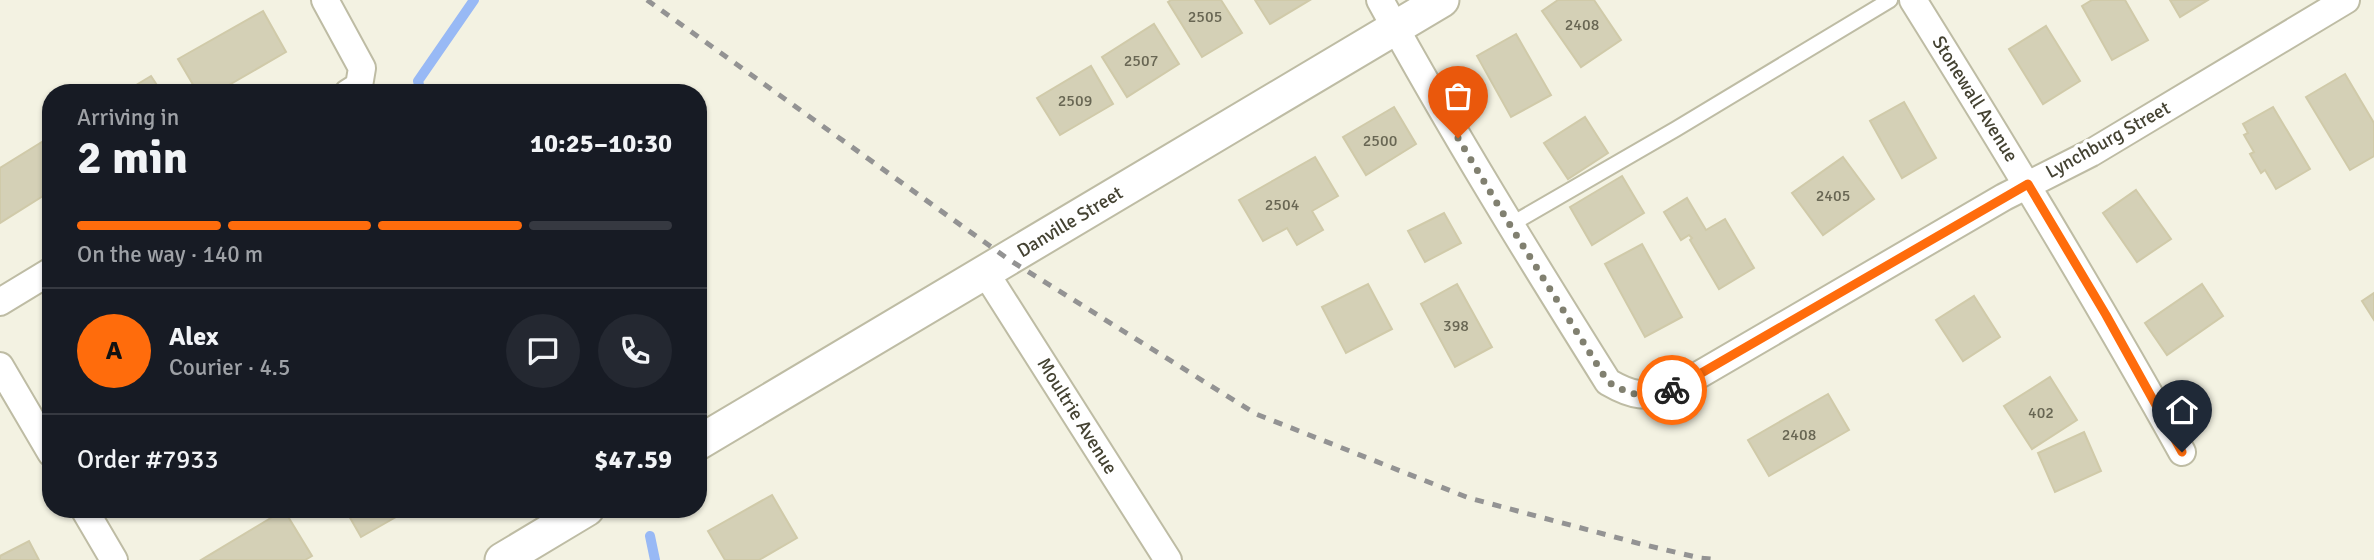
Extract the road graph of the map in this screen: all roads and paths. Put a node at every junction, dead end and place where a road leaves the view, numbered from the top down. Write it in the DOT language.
graph roads {
  1 [pos="325,0"];
  2 [pos="1442,0"];
  3 [pos="1890,0"];
  4 [pos="1913,0"];
  5 [pos="2346,0"];
  6 [pos="1388,14"];
  7 [pos="356,84"];
  8 [pos="2028,184"];
  9 [pos="1510,225"];
  10 [pos="985,272"];
  11 [pos="42,276"];
  12 [pos="0,302"];
  13 [pos="0,366"];
  14 [pos="42,438"];
  15 [pos="707,438"];
  16 [pos="2182,452"];
  17 [pos="89,518"];
  18 [pos="572,518"];
  19 [pos="114,560"];
  20 [pos="502,560"];
  21 [pos="1168,560"];
  1 -- 7 [label="street"];
  2 -- 6 [label="street, Danville Street"];
  3 -- 9 [label="lane"];
  4 -- 8 [label="street, Stonewall Avenue"];
  5 -- 8 [label="street, Lynchburg Street"];
  6 -- 9 [label="street"];
  6 -- 10 [label="street, Danville Street"];
  8 -- 9 [label="street, Lynchburg Street"];
  8 -- 16 [label="street, Stonewall Avenue"];
  10 -- 15 [label="street, Danville Street"];
  10 -- 21 [label="street, Moultrie Avenue"];
  11 -- 12 [label="street"];
  13 -- 14 [label="street"];
  17 -- 19 [label="street"];
  18 -- 20 [label="street"];
}
